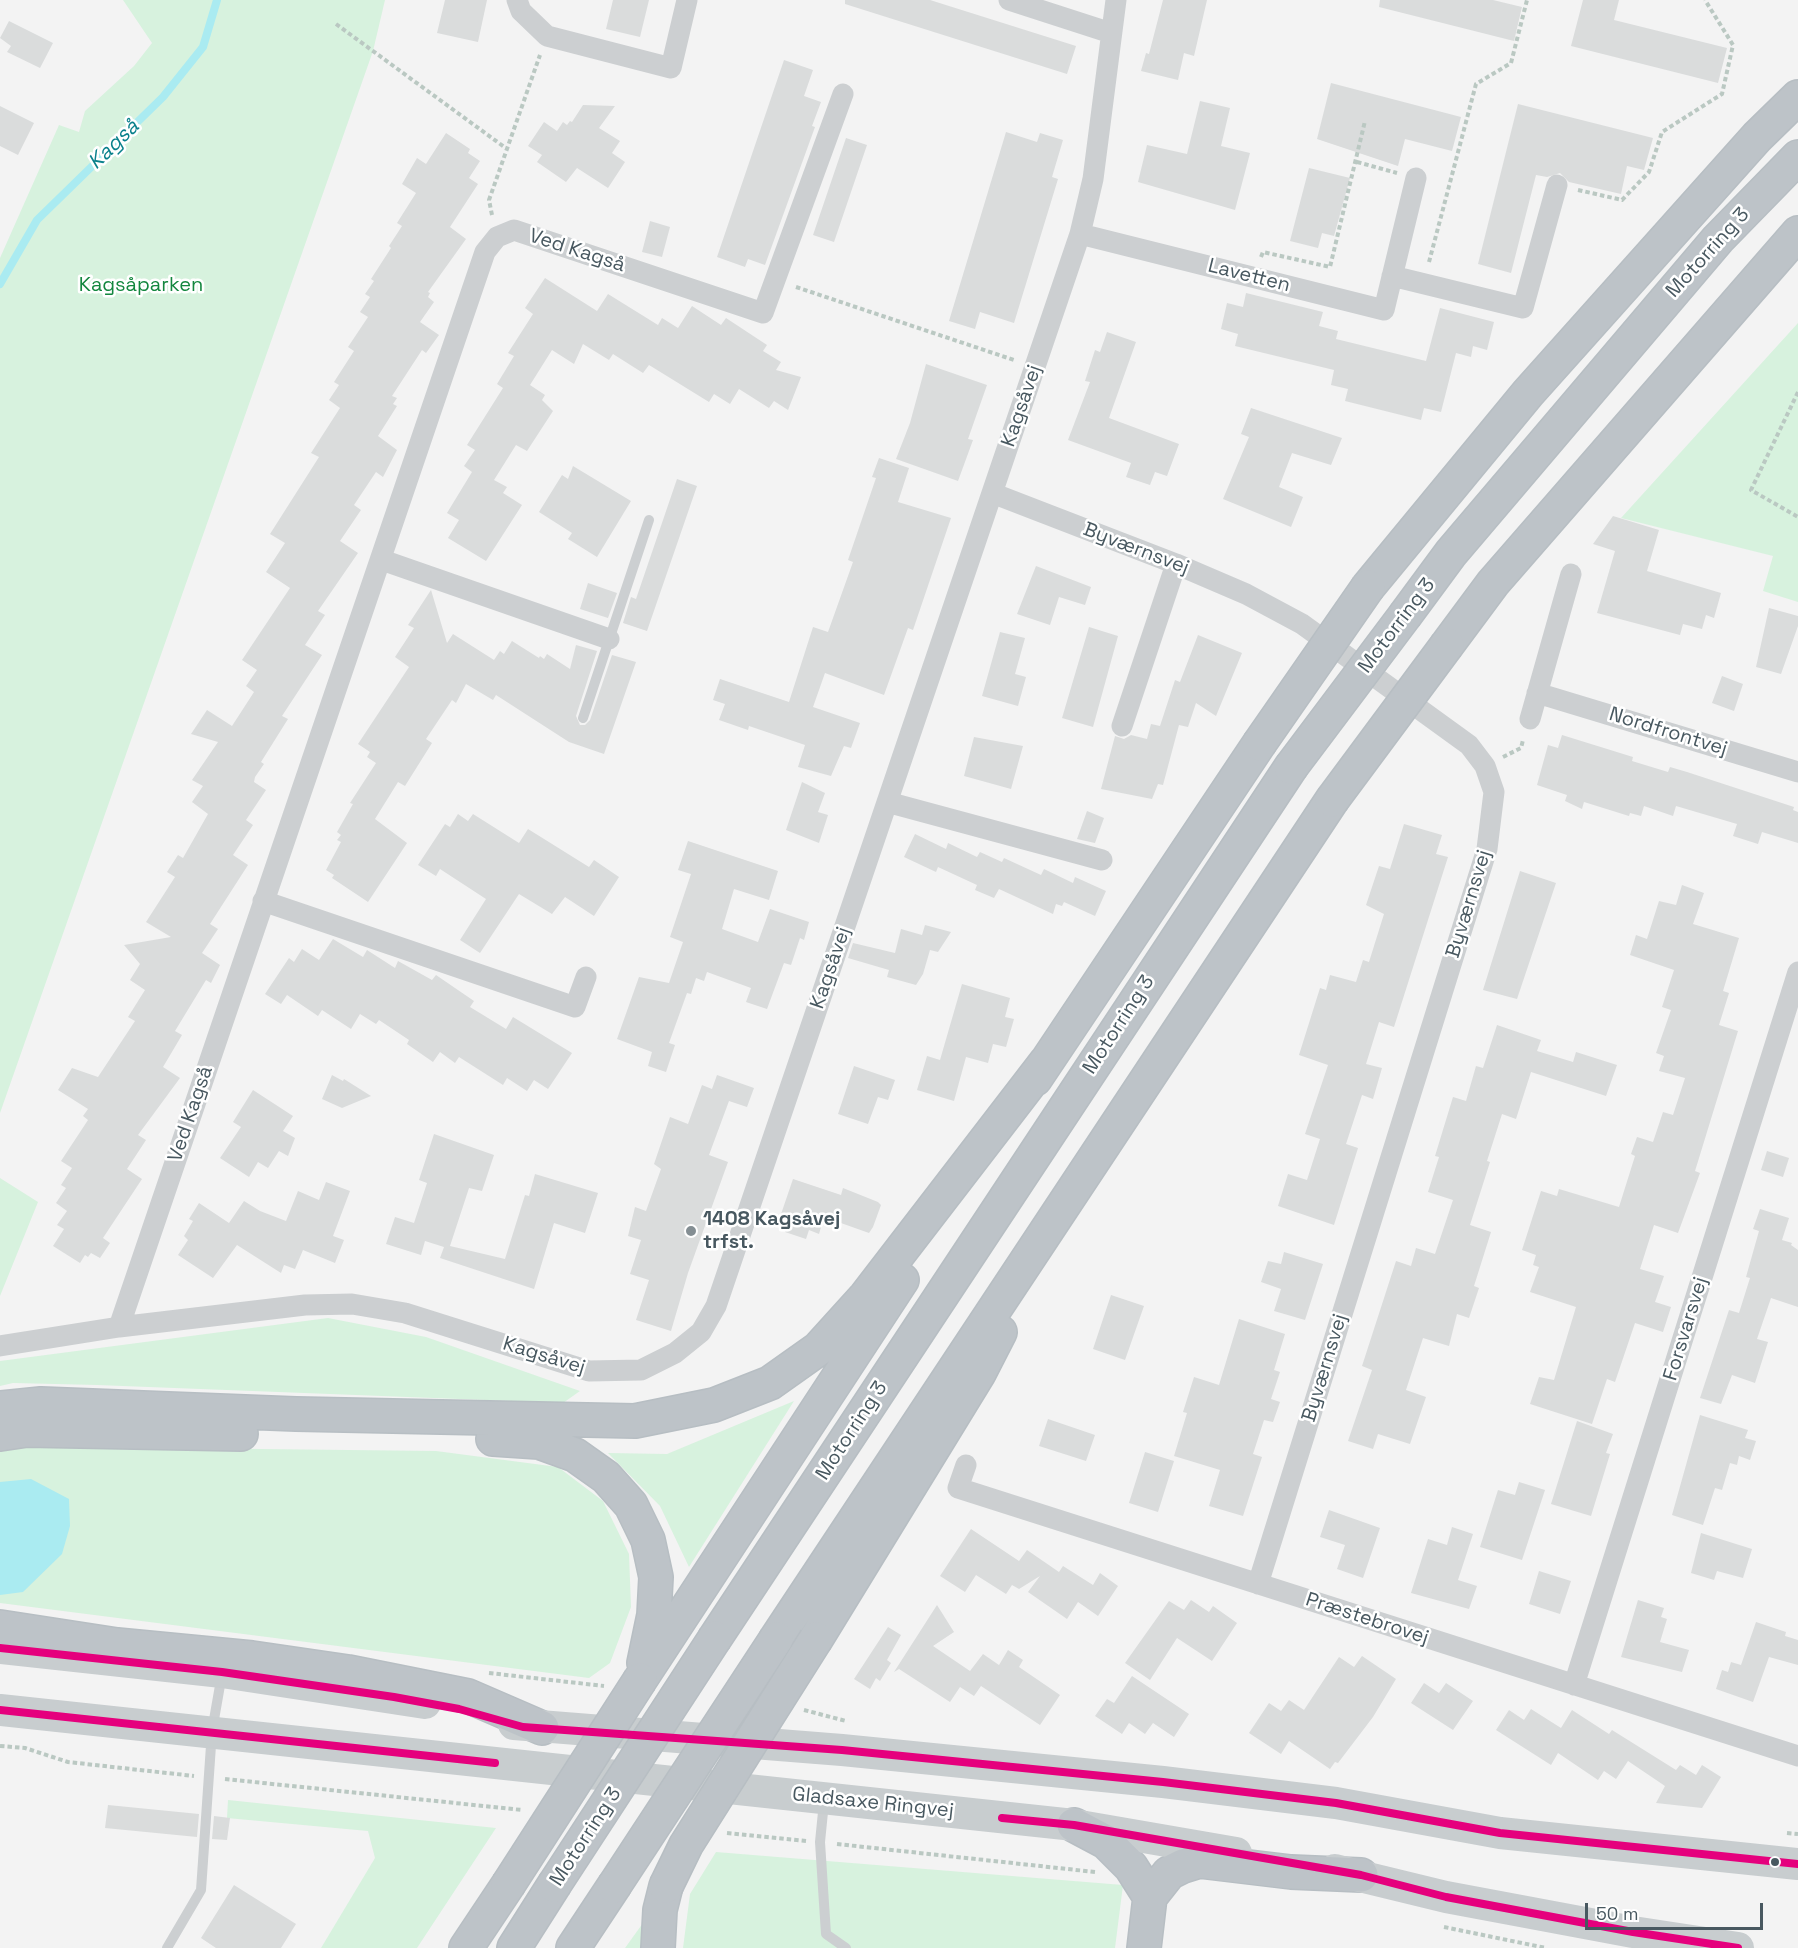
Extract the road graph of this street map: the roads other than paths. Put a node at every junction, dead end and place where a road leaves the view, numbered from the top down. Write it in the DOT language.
graph roads {
  1 [pos="517,0"];
  2 [pos="687,0"];
  3 [pos="1009,0"];
  4 [pos="1116,0"];
  5 [pos="1111,33"];
  6 [pos="843,94"];
  7 [pos="1798,97"];
  8 [pos="1798,156"];
  9 [pos="1416,178"];
  10 [pos="1557,185"];
  11 [pos="1798,233"];
  12 [pos="1080,234"];
  13 [pos="1392,276"];
  14 [pos="992,493"];
  15 [pos="648,520"];
  16 [pos="381,560"];
  17 [pos="1176,564"];
  18 [pos="1571,574"];
  19 [pos="609,639"];
  20 [pos="1537,693"];
  21 [pos="583,718"];
  22 [pos="1530,719"];
  23 [pos="1122,726"];
  24 [pos="1798,772"];
  25 [pos="887,802"];
  26 [pos="1102,860"];
  27 [pos="263,901"];
  28 [pos="1798,972"];
  29 [pos="586,976"];
  30 [pos="1046,1062"];
  31 [pos="1061,1208"];
  32 [pos="119,1327"];
  33 [pos="0,1346"];
  34 [pos="0,1408"];
  35 [pos="0,1434"];
  36 [pos="966,1465"];
  37 [pos="1258,1584"];
  38 [pos="0,1627"];
  39 [pos="0,1648"];
  40 [pos="222,1672"];
  41 [pos="640,1680"];
  42 [pos="1574,1685"];
  43 [pos="0,1710"];
  44 [pos="542,1728"];
  45 [pos="212,1731"];
  46 [pos="1798,1756"];
  47 [pos="825,1798"];
  48 [pos="1074,1825"];
  49 [pos="1798,1864"];
  50 [pos="1361,1875"];
  51 [pos="1143,1886"];
  52 [pos="167,1948"];
  53 [pos="466,1948"];
  54 [pos="514,1948"];
  55 [pos="573,1948"];
  56 [pos="658,1948"];
  57 [pos="846,1948"];
  58 [pos="1144,1948"];
  59 [pos="1738,1948"];
  1 -- 2 [label="street"];
  3 -- 5 [label="street"];
  4 -- 5 [label="street, Kagsåvej"];
  5 -- 12 [label="street, Kagsåvej"];
  6 -- 16 [label="street, Ved Kagså"];
  7 -- 30 [label="highway, bridge"];
  8 -- 54 [label="highway, Motorring 3, bridge"];
  9 -- 13 [label="street, Lavetten"];
  10 -- 13 [label="street"];
  11 -- 31 [label="highway, bridge"];
  12 -- 13 [label="street, Lavetten"];
  12 -- 14 [label="street, Kagsåvej"];
  14 -- 17 [label="street, Byværnsvej"];
  14 -- 25 [label="street, Kagsåvej"];
  15 -- 19 [label="lane"];
  16 -- 19 [label="street"];
  16 -- 27 [label="street, Ved Kagså"];
  17 -- 23 [label="street"];
  17 -- 37 [label="street, Byværnsvej"];
  18 -- 20 [label="street"];
  19 -- 21 [label="lane"];
  20 -- 22 [label="street"];
  20 -- 24 [label="street, Nordfrontvej"];
  25 -- 26 [label="street"];
  25 -- 32 [label="street, Kagsåvej"];
  27 -- 29 [label="street"];
  27 -- 32 [label="street, Ved Kagså"];
  28 -- 42 [label="street, Forsvarsvej"];
  30 -- 34 [label="highway"];
  30 -- 41 [label="highway"];
  31 -- 55 [label="highway, bridge"];
  31 -- 56 [label="highway, bridge"];
  32 -- 33 [label="street, Kagsåvej"];
  35 -- 41 [label="highway"];
  36 -- 37 [label="street, Præstebrovej"];
  37 -- 42 [label="street, Præstebrovej"];
  38 -- 44 [label="highway"];
  39 -- 40 [label="main road"];
  40 -- 44 [label="main road"];
  40 -- 45 [label="lane"];
  41 -- 53 [label="highway, bridge"];
  42 -- 46 [label="street, Præstebrovej"];
  43 -- 45 [label="main road, Gladsaxe Ringvej"];
  44 -- 49 [label="main road"];
  45 -- 47 [label="main road, Gladsaxe Ringvej"];
  45 -- 52 [label="lane"];
  47 -- 48 [label="main road, Gladsaxe Ringvej"];
  47 -- 57 [label="lane"];
  48 -- 50 [label="main road, Gladsaxe Ringvej"];
  48 -- 51 [label="highway"];
  50 -- 51 [label="highway"];
  50 -- 59 [label="main road, Gladsaxe Ringvej"];
  51 -- 58 [label="highway"];
}
